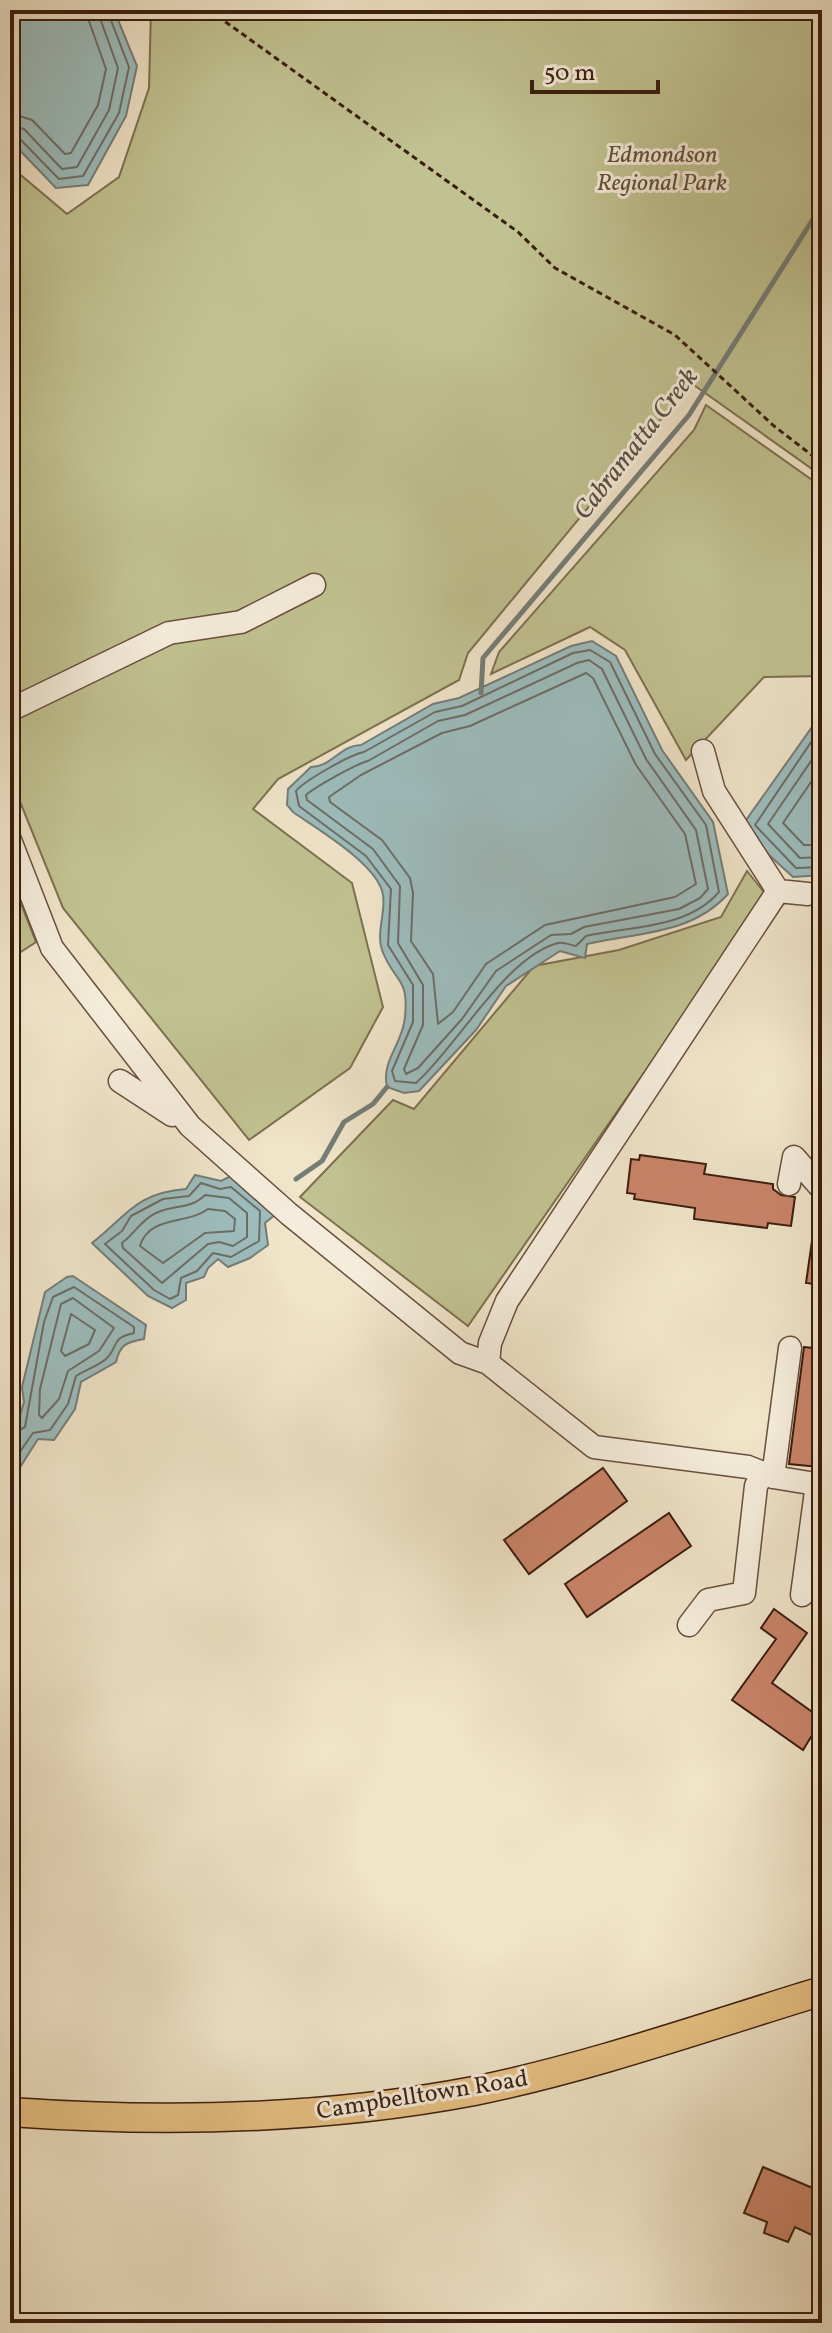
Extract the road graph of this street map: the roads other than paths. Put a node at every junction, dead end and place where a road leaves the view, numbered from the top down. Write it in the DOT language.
graph roads {
  1 [pos="314,585"];
  2 [pos="10,710"];
  3 [pos="703,751"];
  4 [pos="10,840"];
  5 [pos="778,891"];
  6 [pos="808,894"];
  7 [pos="120,1081"];
  8 [pos="190,1126"];
  9 [pos="789,1184"];
  10 [pos="822,1189"];
  11 [pos="790,1348"];
  12 [pos="488,1363"];
  13 [pos="768,1475"];
  14 [pos="820,1484"];
  15 [pos="802,1595"];
  16 [pos="689,1625"];
  17 [pos="822,1991"];
  18 [pos="10,2112"];
  1 -- 2 [label="lane"];
  3 -- 5 [label="lane"];
  4 -- 8 [label="lane"];
  5 -- 6 [label="lane"];
  5 -- 12 [label="lane"];
  7 -- 8 [label="lane"];
  8 -- 12 [label="lane"];
  9 -- 10 [label="lane"];
  11 -- 13 [label="lane"];
  12 -- 13 [label="lane"];
  13 -- 14 [label="lane"];
  13 -- 16 [label="lane"];
  14 -- 15 [label="lane"];
  17 -- 18 [label="main road, Campbelltown Road"];
}
